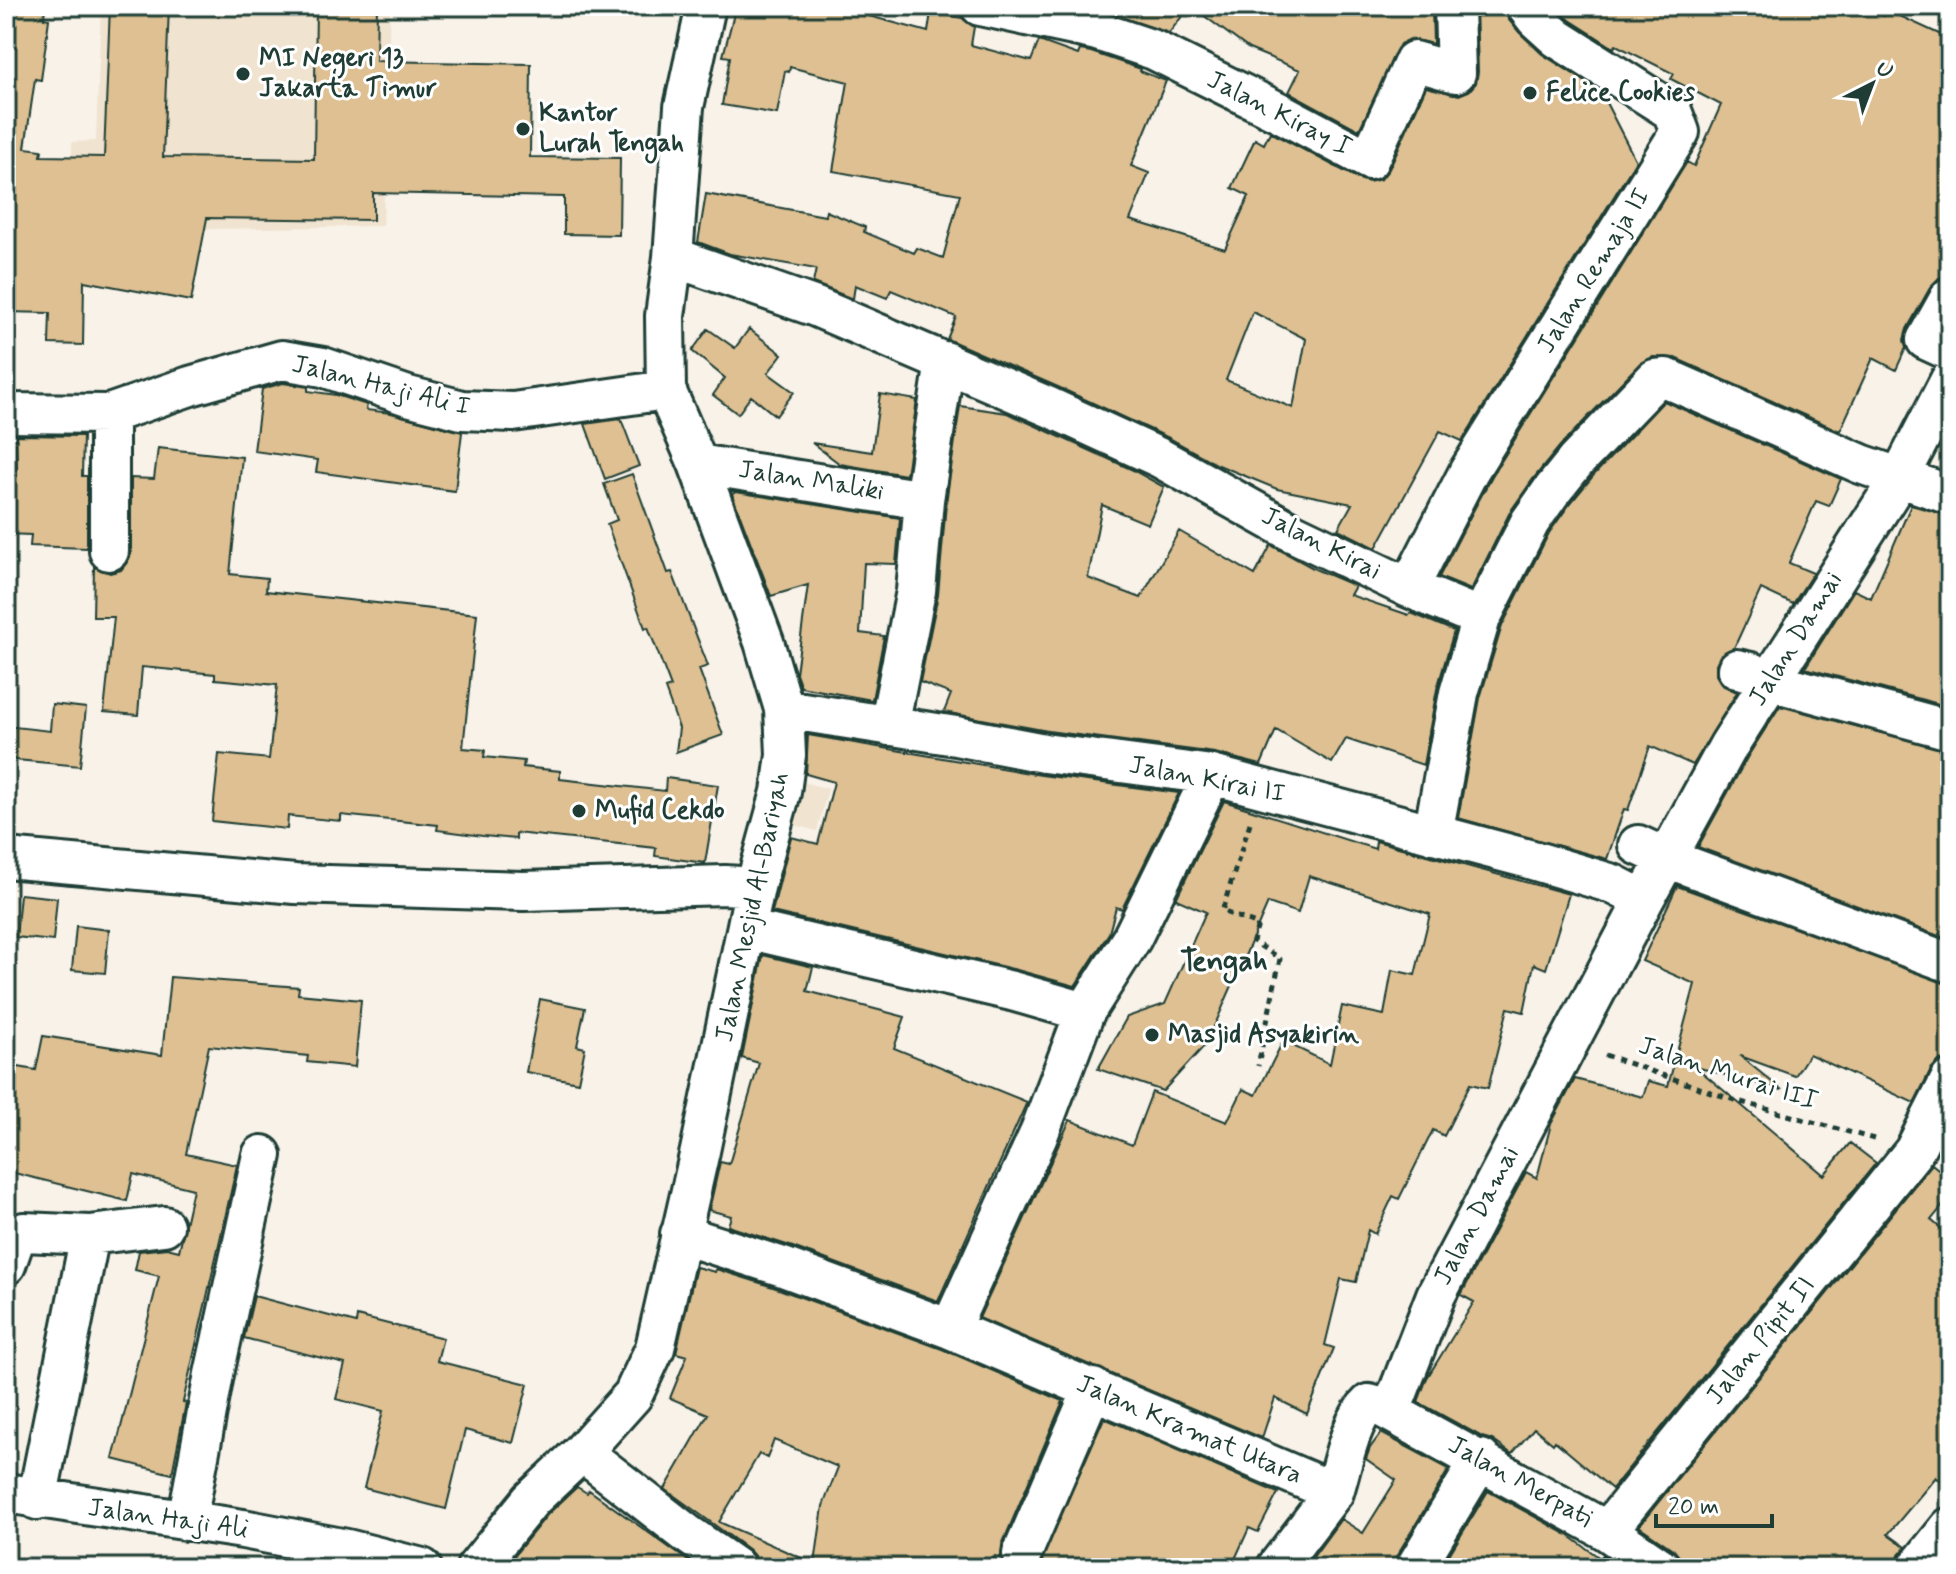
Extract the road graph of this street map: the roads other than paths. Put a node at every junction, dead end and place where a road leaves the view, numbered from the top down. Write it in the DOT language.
graph roads {
  1 [pos="980,6"];
  2 [pos="1454,6"];
  3 [pos="1526,6"];
  4 [pos="699,7"];
  5 [pos="673,257"];
  6 [pos="1950,297"];
  7 [pos="1937,346"];
  8 [pos="945,361"];
  9 [pos="1950,380"];
  10 [pos="666,390"];
  11 [pos="6,413"];
  12 [pos="109,414"];
  13 [pos="698,464"];
  14 [pos="1887,474"];
  15 [pos="1950,495"];
  16 [pos="924,500"];
  17 [pos="109,551"];
  18 [pos="1409,588"];
  19 [pos="1481,618"];
  20 [pos="1755,675"];
  21 [pos="784,709"];
  22 [pos="889,726"];
  23 [pos="1950,730"];
  24 [pos="1212,775"];
  25 [pos="1433,834"];
  26 [pos="1653,852"];
  27 [pos="6,858"];
  28 [pos="755,887"];
  29 [pos="1633,895"];
  30 [pos="747,929"];
  31 [pos="1950,963"];
  32 [pos="1085,1012"];
  33 [pos="1950,1080"];
  34 [pos="262,1155"];
  35 [pos="164,1226"];
  36 [pos="680,1234"];
  37 [pos="90,1235"];
  38 [pos="6,1265"];
  39 [pos="950,1329"];
  40 [pos="1093,1388"];
  41 [pos="1383,1408"];
  42 [pos="582,1452"];
  43 [pos="1481,1459"];
  44 [pos="1334,1492"];
  45 [pos="22,1496"];
  46 [pos="187,1521"];
  47 [pos="1950,1527"];
  48 [pos="1607,1531"];
  49 [pos="1022,1554"];
  50 [pos="422,1568"];
  51 [pos="476,1568"];
  52 [pos="736,1568"];
  53 [pos="1276,1568"];
  54 [pos="1415,1568"];
  55 [pos="1661,1568"];
  56 [pos="1917,1568"];
  1 -- 2 [label="street, Jalan Kiray I"];
  3 -- 18 [label="street, Jalan Remaja II"];
  4 -- 5 [label="street, Jalan Mesjid Al-Bariyah"];
  5 -- 8 [label="street, Jalan Kirai"];
  5 -- 10 [label="street, Jalan Mesjid Al-Bariyah"];
  6 -- 7 [label="street"];
  8 -- 16 [label="street"];
  8 -- 18 [label="street, Jalan Kirai"];
  9 -- 14 [label="street, Jalan Damai"];
  10 -- 12 [label="street, Jalan Haji Ali I"];
  10 -- 13 [label="street, Jalan Mesjid Al-Bariyah"];
  11 -- 12 [label="street, Jalan Haji Ali I"];
  12 -- 17 [label="street"];
  13 -- 16 [label="street, Jalan Maliki"];
  13 -- 21 [label="street, Jalan Mesjid Al-Bariyah"];
  14 -- 15 [label="street"];
  14 -- 19 [label="street"];
  14 -- 20 [label="street, Jalan Damai"];
  16 -- 22 [label="street"];
  18 -- 19 [label="street, Jalan Kirai"];
  19 -- 25 [label="street"];
  20 -- 23 [label="street"];
  20 -- 26 [label="street, Jalan Damai"];
  21 -- 22 [label="street, Jalan Kirai II"];
  21 -- 28 [label="street, Jalan Mesjid Al-Bariyah"];
  22 -- 24 [label="street, Jalan Kirai II"];
  24 -- 25 [label="street, Jalan Kirai II"];
  24 -- 32 [label="street"];
  25 -- 29 [label="street, Jalan Kirai II"];
  26 -- 29 [label="street, Jalan Damai"];
  26 -- 31 [label="street"];
  27 -- 28 [label="street"];
  28 -- 30 [label="street, Jalan Mesjid Al-Bariyah"];
  29 -- 41 [label="street, Jalan Damai"];
  30 -- 32 [label="street"];
  30 -- 36 [label="street, Jalan Mesjid Al-Bariyah"];
  32 -- 39 [label="street"];
  33 -- 48 [label="street, Jalan Pipit II"];
  34 -- 46 [label="street"];
  35 -- 37 [label="street"];
  36 -- 39 [label="street, Jalan Kramat Utara"];
  36 -- 42 [label="street, Jalan Mesjid Al-Bariyah"];
  37 -- 38 [label="street"];
  37 -- 45 [label="street"];
  39 -- 40 [label="street, Jalan Kramat Utara"];
  40 -- 44 [label="street, Jalan Kramat Utara"];
  40 -- 49 [label="street"];
  41 -- 43 [label="street, Jalan Merpati"];
  41 -- 44 [label="street, Jalan Kramat Utara"];
  42 -- 51 [label="street, Jalan Mesjid Al-Bariyah"];
  42 -- 52 [label="street"];
  43 -- 48 [label="street, Jalan Merpati"];
  43 -- 54 [label="street"];
  44 -- 53 [label="street"];
  45 -- 46 [label="street, Jalan Haji Ali"];
  46 -- 50 [label="street, Jalan Haji Ali"];
  47 -- 56 [label="street"];
  48 -- 55 [label="street, Jalan Merpati"];
}
